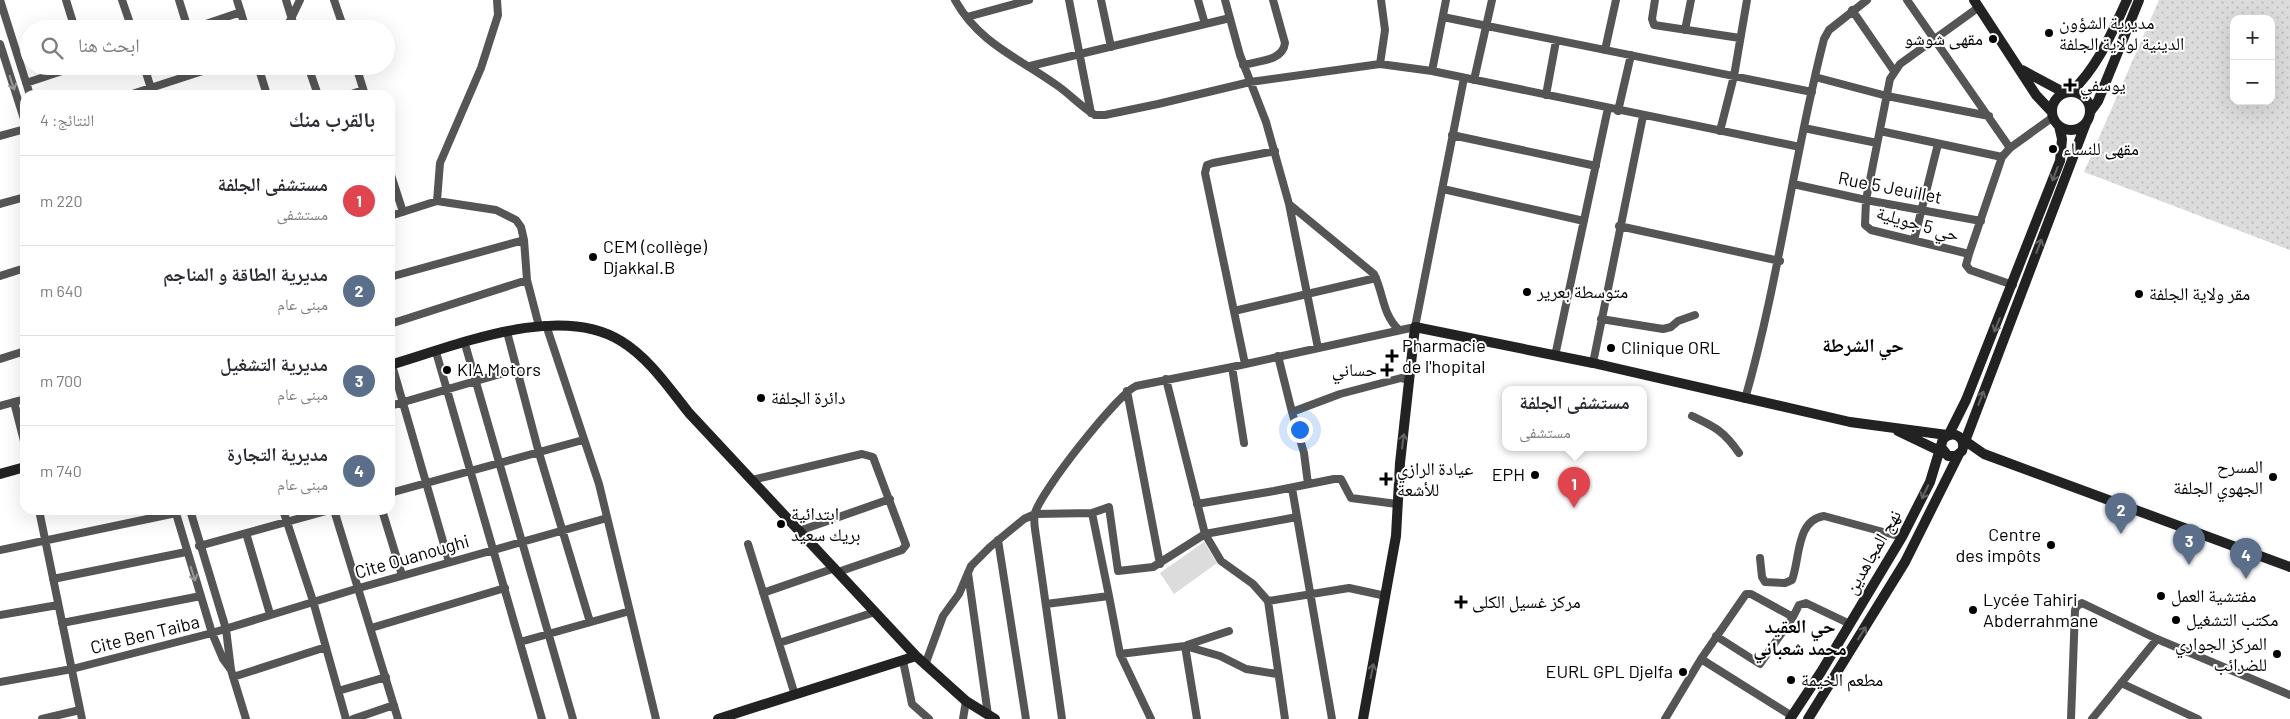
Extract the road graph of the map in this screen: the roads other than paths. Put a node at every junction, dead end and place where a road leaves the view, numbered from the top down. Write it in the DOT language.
graph roads {
  1 [pos="0,0"];
  2 [pos="66,0"];
  3 [pos="122,0"];
  4 [pos="179,0"];
  5 [pos="237,0"];
  6 [pos="286,0"];
  7 [pos="300,0"];
  8 [pos="334,0"];
  9 [pos="497,0"];
  10 [pos="955,0"];
  11 [pos="1029,0"];
  12 [pos="1069,0"];
  13 [pos="1101,0"];
  14 [pos="1198,0"];
  15 [pos="1225,0"];
  16 [pos="1273,0"];
  17 [pos="1381,0"];
  18 [pos="1446,0"];
  19 [pos="1492,0"];
  20 [pos="1616,0"];
  21 [pos="1655,0"];
  22 [pos="1691,0"];
  23 [pos="1747,0"];
  24 [pos="1867,0"];
  25 [pos="1907,0"];
  26 [pos="2127,0"];
  27 [pos="2139,0"];
  28 [pos="1006,3"];
  29 [pos="1977,4"];
  30 [pos="1852,10"];
  31 [pos="241,12"];
  32 [pos="291,16"];
  33 [pos="966,17"];
  34 [pos="1443,17"];
  35 [pos="1230,18"];
  36 [pos="72,20"];
  37 [pos="129,20"];
  38 [pos="187,20"];
  39 [pos="217,20"];
  40 [pos="243,20"];
  41 [pos="289,20"];
  42 [pos="292,20"];
  43 [pos="341,20"];
  44 [pos="1205,24"];
  45 [pos="1486,27"];
  46 [pos="1685,30"];
  47 [pos="1740,38"];
  48 [pos="1933,40"];
  49 [pos="1556,41"];
  50 [pos="0,44"];
  51 [pos="1110,47"];
  52 [pos="1605,50"];
  53 [pos="1079,54"];
  54 [pos="1631,56"];
  55 [pos="20,64"];
  56 [pos="1380,64"];
  57 [pos="1243,65"];
  58 [pos="1030,66"];
  59 [pos="2019,68"];
  60 [pos="1894,71"];
  61 [pos="1432,72"];
  62 [pos="23,75"];
  63 [pos="50,75"];
  64 [pos="147,75"];
  65 [pos="195,75"];
  66 [pos="261,75"];
  67 [pos="311,75"];
  68 [pos="359,75"];
  69 [pos="1734,76"];
  70 [pos="1815,77"];
  71 [pos="1464,78"];
  72 [pos="1474,80"];
  73 [pos="1250,82"];
  74 [pos="26,83"];
  75 [pos="28,90"];
  76 [pos="151,90"];
  77 [pos="157,90"];
  78 [pos="265,90"];
  79 [pos="316,90"];
  80 [pos="363,90"];
  81 [pos="1812,92"];
  82 [pos="2068,93"];
  83 [pos="1546,95"];
  84 [pos="1887,96"];
  85 [pos="20,106"];
  86 [pos="1608,108"];
  87 [pos="1618,110"];
  88 [pos="2090,112"];
  89 [pos="1091,113"];
  90 [pos="1643,116"];
  91 [pos="1989,116"];
  92 [pos="2055,119"];
  93 [pos="2086,123"];
  94 [pos="1804,128"];
  95 [pos="20,130"];
  96 [pos="1720,131"];
  97 [pos="1880,131"];
  98 [pos="1452,135"];
  99 [pos="0,136"];
  100 [pos="1877,143"];
  101 [pos="1938,144"];
  102 [pos="1800,147"];
  103 [pos="2010,148"];
  104 [pos="1275,151"];
  105 [pos="2002,157"];
  106 [pos="1596,166"];
  107 [pos="1793,184"];
  108 [pos="395,187"];
  109 [pos="1443,188"];
  110 [pos="20,198"];
  111 [pos="1866,200"];
  112 [pos="437,201"];
  113 [pos="0,204"];
  114 [pos="1289,204"];
  115 [pos="1922,210"];
  116 [pos="403,212"];
  117 [pos="395,214"];
  118 [pos="1584,221"];
  119 [pos="1981,221"];
  120 [pos="1619,226"];
  121 [pos="524,240"];
  122 [pos="1914,240"];
  123 [pos="1969,254"];
  124 [pos="1780,261"];
  125 [pos="20,270"];
  126 [pos="0,276"];
  127 [pos="395,276"];
  128 [pos="1376,278"];
  129 [pos="528,280"];
  130 [pos="2013,285"];
  131 [pos="1306,295"];
  132 [pos="1234,312"];
  133 [pos="1695,316"];
  134 [pos="1601,319"];
  135 [pos="395,322"];
  136 [pos="543,325"];
  137 [pos="1415,327"];
  138 [pos="1399,330"];
  139 [pos="507,332"];
  140 [pos="465,344"];
  141 [pos="1318,348"];
  142 [pos="436,352"];
  143 [pos="20,353"];
  144 [pos="1278,356"];
  145 [pos="1555,356"];
  146 [pos="0,359"];
  147 [pos="1593,363"];
  148 [pos="395,364"];
  149 [pos="1245,364"];
  150 [pos="1232,367"];
  151 [pos="517,369"];
  152 [pos="395,377"];
  153 [pos="1166,379"];
  154 [pos="1410,380"];
  155 [pos="475,382"];
  156 [pos="448,390"];
  157 [pos="1127,390"];
  158 [pos="1745,399"];
  159 [pos="20,400"];
  160 [pos="14,402"];
  161 [pos="403,402"];
  162 [pos="395,404"];
  163 [pos="0,406"];
  164 [pos="1292,412"];
  165 [pos="1692,416"];
  166 [pos="20,425"];
  167 [pos="1892,429"];
  168 [pos="1948,435"];
  169 [pos="584,440"];
  170 [pos="1244,443"];
  171 [pos="1962,446"];
  172 [pos="1942,450"];
  173 [pos="539,453"];
  174 [pos="1738,453"];
  175 [pos="498,464"];
  176 [pos="20,468"];
  177 [pos="472,471"];
  178 [pos="0,474"];
  179 [pos="752,480"];
  180 [pos="427,483"];
  181 [pos="1308,484"];
  182 [pos="1292,488"];
  183 [pos="395,492"];
  184 [pos="890,499"];
  185 [pos="1198,504"];
  186 [pos="1397,504"];
  187 [pos="1092,513"];
  188 [pos="1035,514"];
  189 [pos="40,515"];
  190 [pos="158,515"];
  191 [pos="176,515"];
  192 [pos="191,515"];
  193 [pos="285,515"];
  194 [pos="312,515"];
  195 [pos="336,515"];
  196 [pos="384,515"];
  197 [pos="1297,517"];
  198 [pos="608,518"];
  199 [pos="287,522"];
  200 [pos="562,530"];
  201 [pos="799,531"];
  202 [pos="246,533"];
  203 [pos="1205,534"];
  204 [pos="1902,537"];
  205 [pos="998,540"];
  206 [pos="46,542"];
  207 [pos="521,542"];
  208 [pos="748,544"];
  209 [pos="199,546"];
  210 [pos="495,549"];
  211 [pos="0,550"];
  212 [pos="186,552"];
  213 [pos="1760,558"];
  214 [pos="449,562"];
  215 [pos="1160,564"];
  216 [pos="2290,567"];
  217 [pos="836,570"];
  218 [pos="1118,571"];
  219 [pos="968,573"];
  220 [pos="1105,573"];
  221 [pos="402,575"];
  222 [pos="53,579"];
  223 [pos="359,588"];
  224 [pos="506,588"];
  225 [pos="764,593"];
  226 [pos="200,596"];
  227 [pos="1109,596"];
  228 [pos="1310,596"];
  229 [pos="1386,596"];
  230 [pos="313,601"];
  231 [pos="1268,601"];
  232 [pos="1046,604"];
  233 [pos="58,605"];
  234 [pos="630,611"];
  235 [pos="875,612"];
  236 [pos="270,614"];
  237 [pos="0,615"];
  238 [pos="1793,617"];
  239 [pos="590,622"];
  240 [pos="62,623"];
  241 [pos="1850,624"];
  242 [pos="372,628"];
  243 [pos="226,629"];
  244 [pos="1229,632"];
  245 [pos="212,633"];
  246 [pos="547,634"];
  247 [pos="1716,636"];
  248 [pos="2157,639"];
  249 [pos="520,642"];
  250 [pos="779,643"];
  251 [pos="1185,646"];
  252 [pos="326,648"];
  253 [pos="1120,654"];
  254 [pos="916,656"];
  255 [pos="1701,659"];
  256 [pos="903,661"];
  257 [pos="925,664"];
  258 [pos="72,669"];
  259 [pos="232,674"];
  260 [pos="1277,674"];
  261 [pos="386,677"];
  262 [pos="0,682"];
  263 [pos="2121,683"];
  264 [pos="338,691"];
  265 [pos="795,695"];
  266 [pos="2290,695"];
  267 [pos="966,701"];
  268 [pos="394,705"];
  269 [pos="80,710"];
  270 [pos="991,717"];
  271 [pos="1791,717"];
  272 [pos="2096,718"];
  273 [pos="42,719"];
  274 [pos="82,719"];
  275 [pos="246,719"];
  276 [pos="346,719"];
  277 [pos="353,719"];
  278 [pos="398,719"];
  279 [pos="542,719"];
  280 [pos="573,719"];
  281 [pos="656,719"];
  282 [pos="718,719"];
  283 [pos="929,719"];
  284 [pos="963,719"];
  285 [pos="1026,719"];
  286 [pos="1062,719"];
  287 [pos="1151,719"];
  288 [pos="1197,719"];
  289 [pos="1285,719"];
  290 [pos="1332,719"];
  291 [pos="1363,719"];
  292 [pos="1665,719"];
  293 [pos="1808,719"];
  294 [pos="2071,719"];
  295 [pos="2198,719"];
  1 -- 55 [label="street"];
  2 -- 36 [label="street"];
  3 -- 37 [label="street"];
  4 -- 38 [label="street"];
  5 -- 31 [label="street"];
  6 -- 32 [label="street"];
  7 -- 32 [label="street"];
  8 -- 43 [label="street"];
  9 -- 112 [label="street"];
  10 -- 33 [label="street"];
  11 -- 28 [label="street"];
  12 -- 53 [label="street"];
  13 -- 51 [label="street"];
  14 -- 44 [label="street"];
  15 -- 35 [label="street"];
  16 -- 57 [label="street"];
  17 -- 56 [label="street"];
  18 -- 34 [label="street"];
  19 -- 45 [label="street"];
  20 -- 52 [label="street"];
  21 -- 46 [label="street"];
  22 -- 46 [label="street"];
  23 -- 47 [label="street"];
  24 -- 30 [label="street"];
  25 -- 48 [label="street"];
  26 -- 82 [label="street"];
  27 -- 88 [label="street"];
  28 -- 33 [label="street"];
  29 -- 48 [label="street"];
  29 -- 59 [label="street"];
  30 -- 60 [label="street"];
  30 -- 70 [label="street"];
  31 -- 39 [label="street"];
  31 -- 40 [label="street"];
  32 -- 41 [label="street"];
  32 -- 42 [label="street"];
  33 -- 58 [label="street"];
  34 -- 45 [label="street"];
  34 -- 61 [label="street"];
  35 -- 44 [label="street"];
  35 -- 57 [label="street"];
  44 -- 51 [label="street"];
  45 -- 49 [label="street"];
  45 -- 72 [label="street"];
  46 -- 47 [label="street"];
  47 -- 69 [label="street"];
  48 -- 60 [label="street"];
  48 -- 91 [label="street"];
  49 -- 52 [label="street"];
  49 -- 83 [label="street"];
  50 -- 85 [label="street, one-way"];
  51 -- 53 [label="street"];
  52 -- 54 [label="street"];
  53 -- 58 [label="street"];
  53 -- 89 [label="street"];
  54 -- 69 [label="street"];
  54 -- 87 [label="street"];
  56 -- 61 [label="street"];
  56 -- 73 [label="street"];
  57 -- 73 [label="street"];
  58 -- 89 [label="street"];
  59 -- 82 [label="street"];
  59 -- 92 [label="street"];
  60 -- 84 [label="street, حي 5 جويلية"];
  61 -- 71 [label="street"];
  62 -- 74 [label="street"];
  63 -- 74 [label="street"];
  64 -- 76 [label="street"];
  65 -- 77 [label="street"];
  66 -- 78 [label="street"];
  67 -- 79 [label="street"];
  68 -- 80 [label="street"];
  69 -- 81 [label="street"];
  69 -- 96 [label="street"];
  70 -- 81 [label="street"];
  70 -- 84 [label="street"];
  71 -- 72 [label="street"];
  71 -- 98 [label="street"];
  72 -- 83 [label="street"];
  73 -- 89 [label="street"];
  73 -- 104 [label="street"];
  74 -- 75 [label="street"];
  81 -- 94 [label="street"];
  82 -- 88 [label="street"];
  82 -- 92 [label="street"];
  83 -- 86 [label="street"];
  84 -- 91 [label="street"];
  84 -- 97 [label="street, حي 5 جويلية"];
  86 -- 87 [label="street"];
  86 -- 106 [label="street"];
  87 -- 90 [label="street"];
  88 -- 93 [label="street"];
  90 -- 96 [label="street"];
  90 -- 120 [label="street"];
  91 -- 103 [label="street"];
  92 -- 93 [label="street"];
  92 -- 103 [label="street, حي 5 جويلية"];
  92 -- 130 [label="street, one-way"];
  171 -- 93 [label="street, نهج المجاهدين, one-way"];
  94 -- 100 [label="street"];
  94 -- 102 [label="street"];
  95 -- 99 [label="street"];
  96 -- 102 [label="street"];
  97 -- 100 [label="street, حي 5 جويلية"];
  97 -- 101 [label="street"];
  98 -- 106 [label="street"];
  98 -- 109 [label="street"];
  100 -- 111 [label="street, حي 5 جويلية"];
  101 -- 105 [label="street"];
  101 -- 115 [label="street"];
  102 -- 107 [label="street"];
  103 -- 105 [label="street, حي 5 جويلية"];
  104 -- 114 [label="street"];
  104 -- 132 [label="street"];
  105 -- 119 [label="street, حي 5 جويلية"];
  106 -- 118 [label="street"];
  107 -- 111 [label="street, Rue 5 Jeuillet"];
  107 -- 124 [label="street"];
  108 -- 116 [label="street"];
  109 -- 118 [label="street"];
  109 -- 137 [label="street"];
  110 -- 113 [label="street"];
  111 -- 115 [label="street, Rue 5 Jeuillet"];
  111 -- 122 [label="street, حي 5 جويلية"];
  112 -- 116 [label="street"];
  112 -- 121 [label="street"];
  114 -- 128 [label="street"];
  114 -- 131 [label="street"];
  115 -- 119 [label="street, Rue 5 Jeuillet"];
  115 -- 122 [label="street"];
  116 -- 117 [label="street"];
  118 -- 145 [label="street"];
  119 -- 123 [label="street, حي 5 جويلية"];
  120 -- 124 [label="street"];
  120 -- 134 [label="street"];
  121 -- 127 [label="street"];
  121 -- 129 [label="street"];
  122 -- 123 [label="street, حي 5 جويلية"];
  123 -- 130 [label="street"];
  124 -- 158 [label="street"];
  125 -- 126 [label="street"];
  128 -- 131 [label="street"];
  128 -- 138 [label="street"];
  129 -- 135 [label="street"];
  129 -- 136 [label="street"];
  130 -- 168 [label="street, one-way"];
  131 -- 132 [label="street"];
  131 -- 141 [label="street"];
  132 -- 149 [label="street"];
  133 -- 134 [label="street"];
  134 -- 147 [label="street"];
  136 -- 139 [label="street"];
  136 -- 169 [label="street"];
  136 -- 179 [label="street"];
  137 -- 138 [label="street"];
  137 -- 145 [label="street"];
  137 -- 154 [label="street"];
  138 -- 141 [label="street"];
  139 -- 140 [label="street"];
  139 -- 151 [label="street"];
  140 -- 142 [label="street"];
  140 -- 155 [label="street"];
  141 -- 144 [label="street"];
  142 -- 148 [label="street"];
  142 -- 156 [label="street"];
  143 -- 146 [label="street"];
  144 -- 149 [label="street"];
  144 -- 164 [label="street"];
  145 -- 147 [label="street"];
  147 -- 158 [label="street"];
  149 -- 150 [label="street"];
  150 -- 153 [label="street"];
  150 -- 170 [label="street"];
  151 -- 155 [label="street"];
  151 -- 173 [label="street"];
  152 -- 161 [label="street"];
  153 -- 157 [label="street"];
  153 -- 185 [label="street"];
  154 -- 164 [label="street"];
  186 -- 154 [label="street, one-way"];
  155 -- 156 [label="street"];
  155 -- 175 [label="street"];
  156 -- 161 [label="street"];
  156 -- 177 [label="street"];
  157 -- 188 [label="street"];
  157 -- 215 [label="street"];
  158 -- 167 [label="street"];
  159 -- 160 [label="street"];
  160 -- 163 [label="street"];
  160 -- 166 [label="street"];
  161 -- 162 [label="street"];
  161 -- 180 [label="street"];
  164 -- 181 [label="street"];
  165 -- 174 [label="street"];
  167 -- 168 [label="street"];
  167 -- 172 [label="street"];
  168 -- 171 [label="street"];
  168 -- 172 [label="street"];
  169 -- 173 [label="street"];
  169 -- 198 [label="street"];
  171 -- 172 [label="street"];
  171 -- 216 [label="street"];
  293 -- 171 [label="street, نهج المجاهدين, one-way"];
  172 -- 204 [label="street, نهج المجاهدين, one-way"];
  173 -- 175 [label="street"];
  173 -- 200 [label="street"];
  175 -- 177 [label="street"];
  175 -- 207 [label="street"];
  176 -- 178 [label="street"];
  177 -- 180 [label="street"];
  177 -- 210 [label="street"];
  179 -- 184 [label="street"];
  179 -- 201 [label="street"];
  180 -- 183 [label="street"];
  180 -- 214 [label="street"];
  181 -- 182 [label="street"];
  181 -- 186 [label="street"];
  182 -- 185 [label="street"];
  182 -- 197 [label="street"];
  184 -- 201 [label="street"];
  184 -- 217 [label="street"];
  185 -- 203 [label="street"];
  186 -- 229 [label="street"];
  187 -- 188 [label="street"];
  187 -- 218 [label="street"];
  187 -- 220 [label="street"];
  188 -- 205 [label="street"];
  188 -- 232 [label="street"];
  189 -- 206 [label="street, Cite Ben Taiba"];
  190 -- 206 [label="street"];
  191 -- 212 [label="street"];
  192 -- 209 [label="street"];
  193 -- 199 [label="street"];
  194 -- 199 [label="street"];
  195 -- 223 [label="street"];
  196 -- 221 [label="street"];
  197 -- 203 [label="street"];
  197 -- 228 [label="street"];
  198 -- 200 [label="street, Cite Ouanoughi"];
  198 -- 234 [label="street"];
  199 -- 202 [label="street"];
  199 -- 230 [label="street"];
  200 -- 207 [label="street, Cite Ouanoughi"];
  200 -- 239 [label="street"];
  201 -- 217 [label="street"];
  202 -- 209 [label="street"];
  202 -- 236 [label="street"];
  203 -- 215 [label="street"];
  203 -- 231 [label="street"];
  204 -- 213 [label="street"];
  204 -- 241 [label="street, نهج المجاهدين"];
  205 -- 219 [label="street"];
  205 -- 285 [label="street"];
  206 -- 211 [label="street"];
  206 -- 222 [label="street, Cite Ben Taiba"];
  207 -- 210 [label="street, Cite Ouanoughi"];
  207 -- 246 [label="street"];
  208 -- 225 [label="street"];
  209 -- 243 [label="street"];
  210 -- 214 [label="street, Cite Ouanoughi"];
  210 -- 224 [label="street"];
  212 -- 222 [label="street"];
  212 -- 226 [label="street, one-way"];
  214 -- 221 [label="street, Cite Ouanoughi"];
  215 -- 218 [label="street"];
  217 -- 225 [label="street"];
  217 -- 235 [label="street"];
  218 -- 220 [label="street"];
  219 -- 257 [label="street"];
  219 -- 270 [label="street"];
  220 -- 227 [label="street"];
  221 -- 223 [label="street, Cite Ouanoughi"];
  222 -- 233 [label="street, Cite Ben Taiba"];
  223 -- 230 [label="street, Cite Ouanoughi"];
  223 -- 242 [label="street"];
  224 -- 242 [label="street"];
  224 -- 249 [label="street"];
  225 -- 250 [label="street"];
  226 -- 240 [label="street, Cite Ben Taiba"];
  226 -- 245 [label="street"];
  227 -- 232 [label="street"];
  227 -- 253 [label="street"];
  228 -- 229 [label="street"];
  228 -- 231 [label="street"];
  228 -- 290 [label="street"];
  291 -- 229 [label="street, one-way"];
  230 -- 236 [label="street, Cite Ouanoughi"];
  230 -- 252 [label="street"];
  231 -- 260 [label="street"];
  232 -- 286 [label="street"];
  233 -- 237 [label="street"];
  233 -- 240 [label="street, Cite Ben Taiba"];
  234 -- 239 [label="street"];
  234 -- 281 [label="street"];
  235 -- 250 [label="street"];
  235 -- 254 [label="street"];
  236 -- 243 [label="street, Cite Ouanoughi"];
  238 -- 241 [label="street"];
  238 -- 247 [label="street"];
  238 -- 247 [label="street"];
  239 -- 246 [label="street"];
  240 -- 258 [label="street, Cite Ben Taiba"];
  241 -- 271 [label="street, نهج المجاهدين"];
  242 -- 261 [label="street"];
  243 -- 245 [label="street, Cite Ben Taiba"];
  243 -- 259 [label="street"];
  244 -- 251 [label="street"];
  245 -- 258 [label="street, Cite Ben Taiba"];
  245 -- 259 [label="street"];
  246 -- 249 [label="street"];
  246 -- 280 [label="street"];
  247 -- 255 [label="street"];
  248 -- 263 [label="street"];
  248 -- 266 [label="street"];
  248 -- 294 [label="street"];
  249 -- 279 [label="street"];
  250 -- 265 [label="street"];
  251 -- 253 [label="street"];
  251 -- 260 [label="street"];
  251 -- 288 [label="street"];
  252 -- 259 [label="street"];
  252 -- 264 [label="street"];
  253 -- 287 [label="street"];
  254 -- 256 [label="street"];
  254 -- 257 [label="street"];
  255 -- 271 [label="street"];
  255 -- 292 [label="street"];
  256 -- 265 [label="street"];
  256 -- 283 [label="street"];
  257 -- 267 [label="street"];
  258 -- 262 [label="street, Cite Ben Taiba"];
  258 -- 269 [label="street, Cite Ben Taiba"];
  259 -- 275 [label="street"];
  260 -- 289 [label="street"];
  261 -- 264 [label="street"];
  261 -- 268 [label="street"];
  263 -- 272 [label="street"];
  263 -- 295 [label="street"];
  264 -- 276 [label="street"];
  265 -- 282 [label="street"];
  267 -- 270 [label="street"];
  267 -- 284 [label="street"];
  268 -- 277 [label="street"];
  268 -- 278 [label="street"];
  269 -- 273 [label="street"];
  269 -- 274 [label="street, Cite Ben Taiba"];
}
